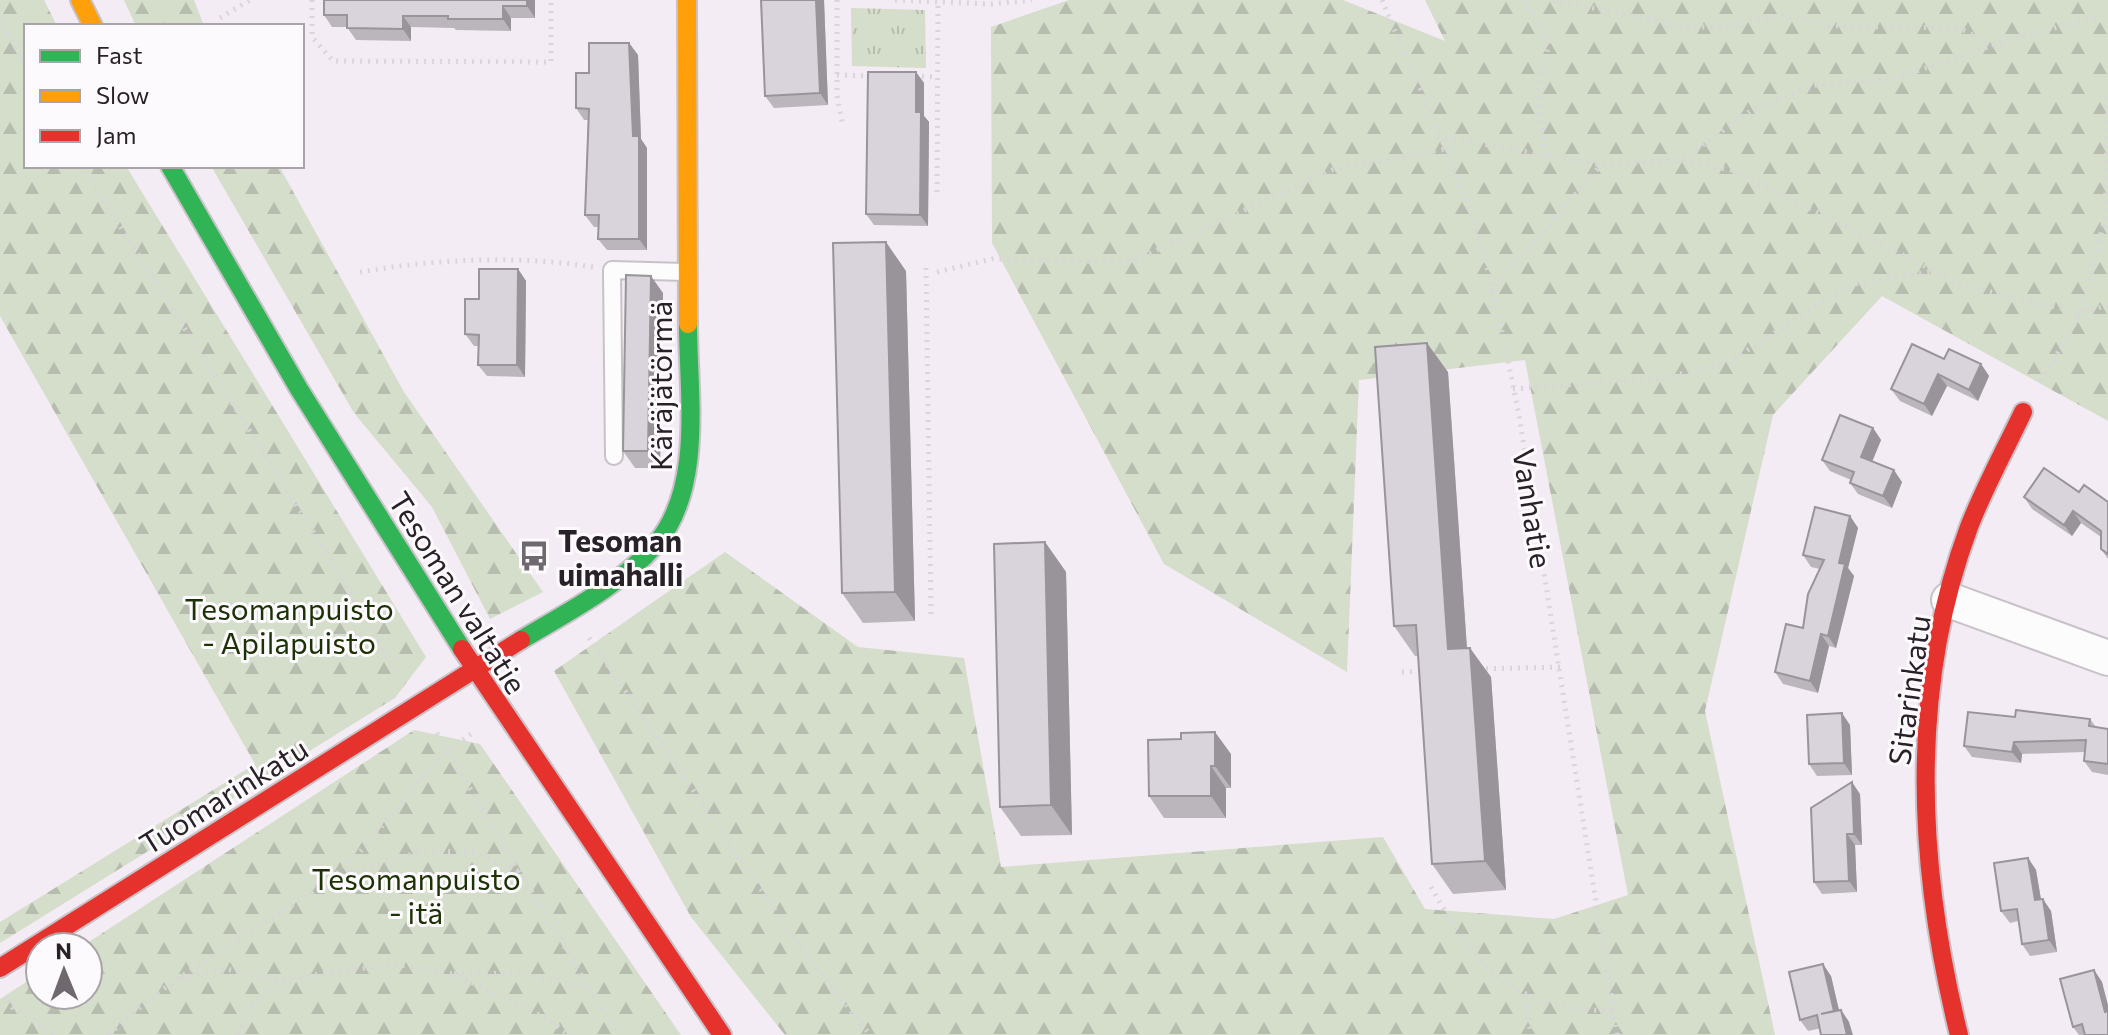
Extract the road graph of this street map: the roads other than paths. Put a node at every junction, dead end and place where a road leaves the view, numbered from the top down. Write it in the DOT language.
graph roads {
  1 [pos="80,0"];
  2 [pos="687,0"];
  3 [pos="92,24"];
  4 [pos="171,168"];
  5 [pos="688,272"];
  6 [pos="2023,412"];
  7 [pos="614,456"];
  8 [pos="1949,600"];
  9 [pos="2108,658"];
  10 [pos="476,670"];
  11 [pos="0,968"];
  12 [pos="722,1035"];
  13 [pos="1959,1035"];
  1 -- 3 [label="street"];
  2 -- 5 [label="street, Käräjätörmä"];
  4 -- 10 [label="street, Tesoman valtatie"];
  5 -- 7 [label="lane"];
  5 -- 10 [label="street, Käräjätörmä"];
  6 -- 8 [label="street, Sitarinkatu"];
  8 -- 9 [label="street"];
  8 -- 13 [label="street, Sitarinkatu"];
  10 -- 11 [label="street, Tuomarinkatu"];
  10 -- 12 [label="street, Tesoman valtatie"];
}
